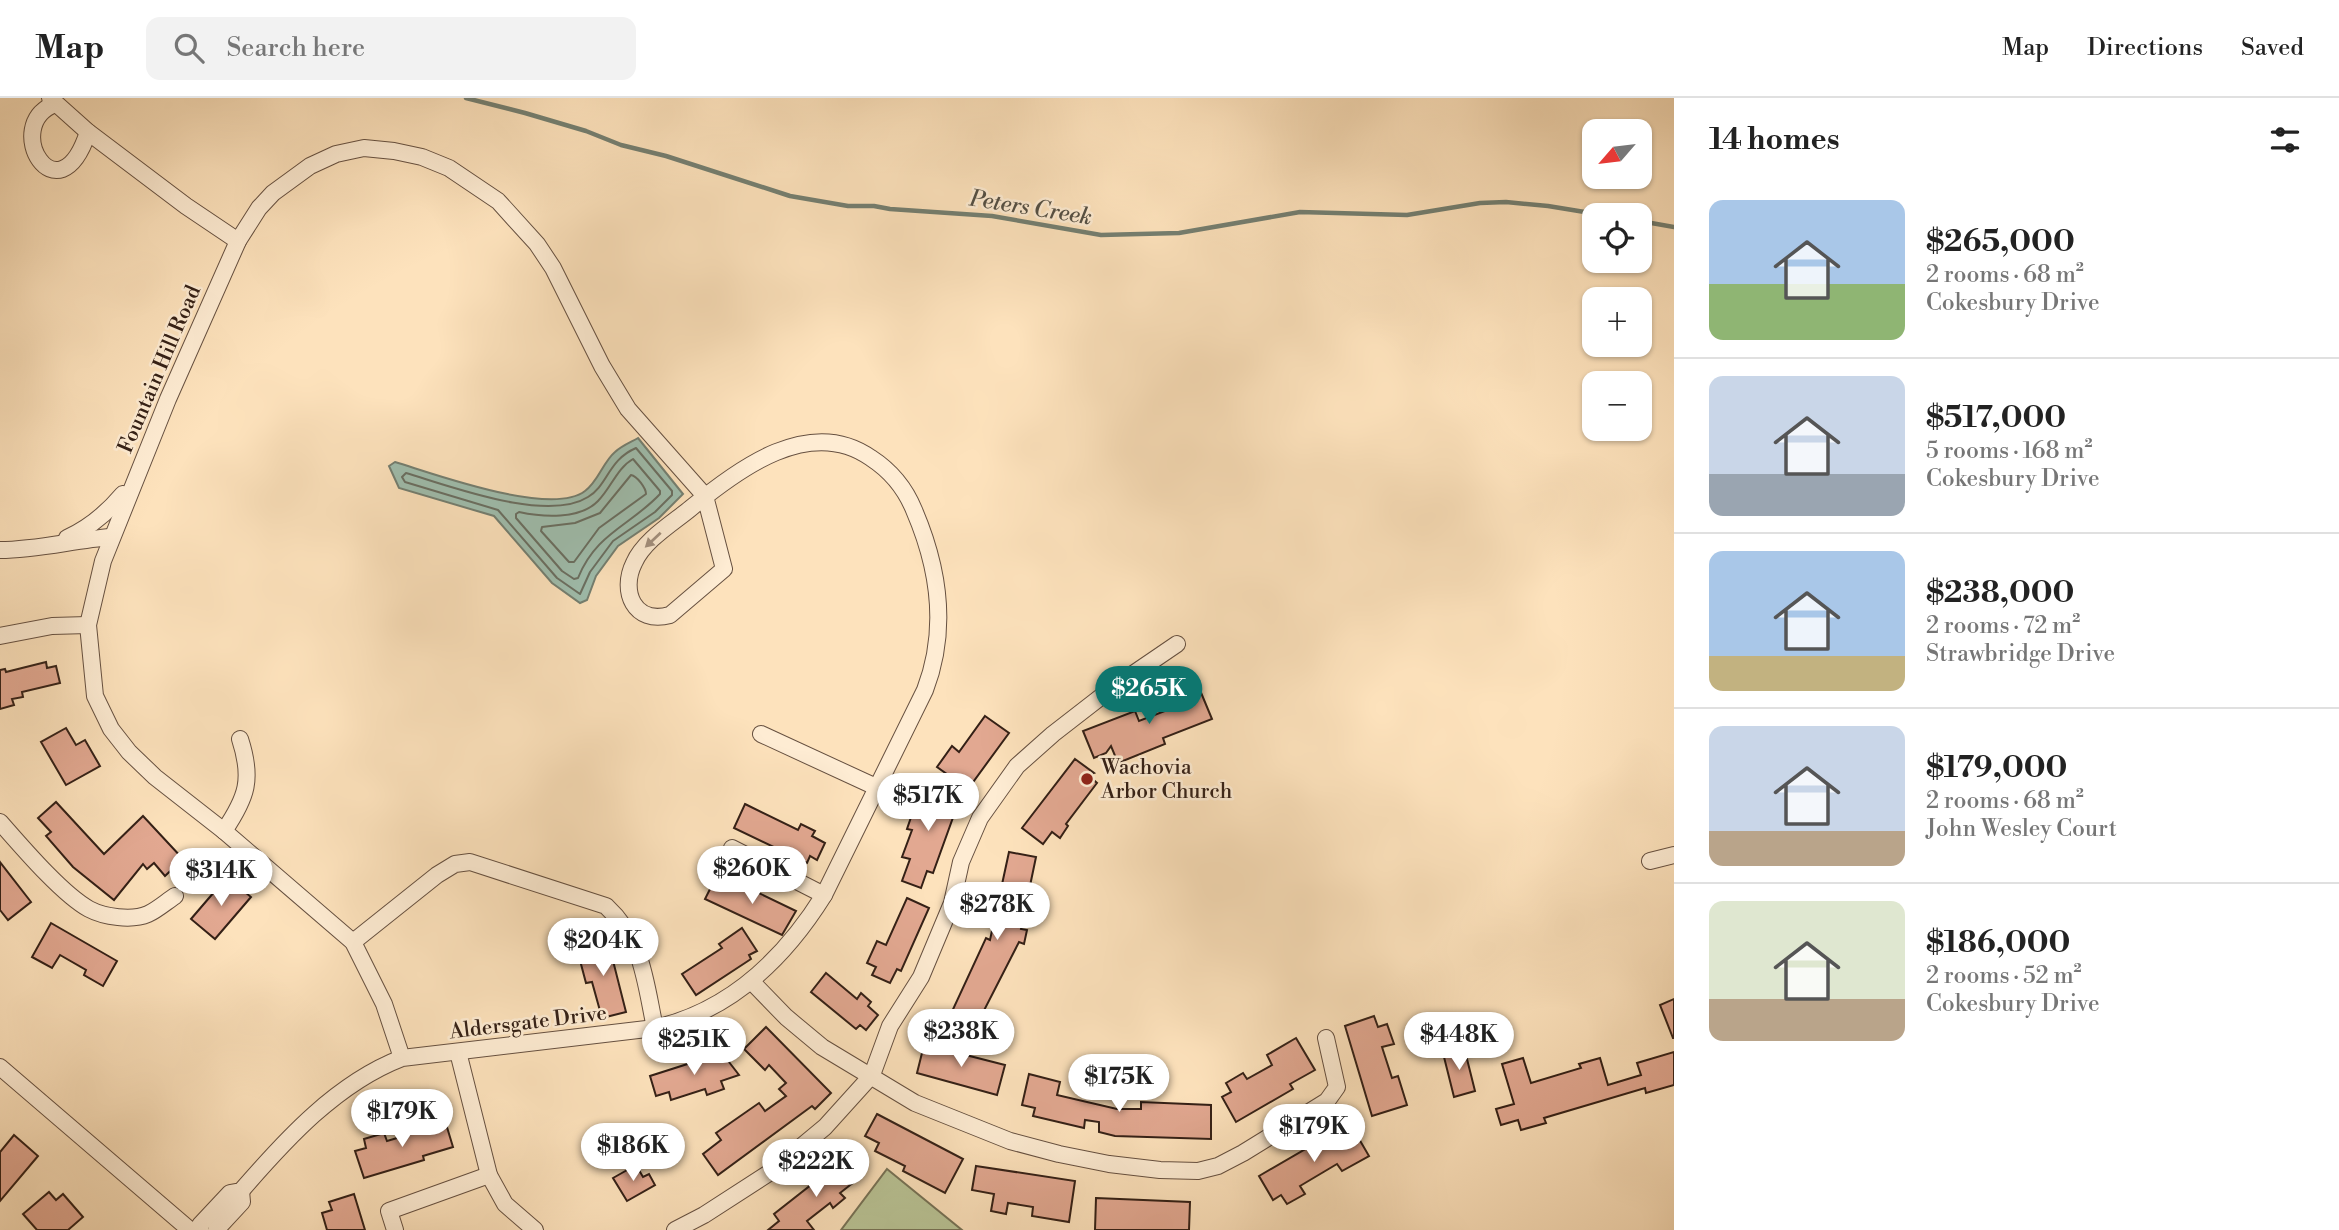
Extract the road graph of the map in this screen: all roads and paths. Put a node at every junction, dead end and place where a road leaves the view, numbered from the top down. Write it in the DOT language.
graph roads {
  1 [pos="52,101"];
  2 [pos="88,132"];
  3 [pos="238,241"];
  4 [pos="135,479"];
  5 [pos="705,496"];
  6 [pos="111,537"];
  7 [pos="57,543"];
  8 [pos="0,550"];
  9 [pos="88,625"];
  10 [pos="0,636"];
  11 [pos="1177,644"];
  12 [pos="761,734"];
  13 [pos="240,739"];
  14 [pos="876,787"];
  15 [pos="0,822"];
  16 [pos="224,831"];
  17 [pos="732,848"];
  18 [pos="1674,855"];
  19 [pos="1650,862"];
  20 [pos="824,895"];
  21 [pos="175,896"];
  22 [pos="353,942"];
  23 [pos="752,982"];
  24 [pos="655,1028"];
  25 [pos="1326,1038"];
  26 [pos="458,1052"];
  27 [pos="402,1058"];
  28 [pos="0,1067"];
  29 [pos="872,1075"];
  30 [pos="489,1175"];
  31 [pos="241,1191"];
  32 [pos="517,1215"];
  33 [pos="190,1230"];
  34 [pos="200,1230"];
  35 [pos="216,1230"];
  36 [pos="395,1230"];
  37 [pos="509,1230"];
  38 [pos="536,1230"];
  39 [pos="675,1230"];
  1 -- 2 [label="street"];
  1 -- 2 [label="street"];
  2 -- 3 [label="street"];
  3 -- 4 [label="street, Fountain Hill Road"];
  3 -- 5 [label="street, Fountain Hill Road"];
  4 -- 6 [label="street, Fountain Hill Road"];
  4 -- 7 [label="street"];
  5 -- 5 [label="street, Aldersgate Drive, one-way"];
  5 -- 14 [label="street, Aldersgate Drive"];
  6 -- 7 [label="street"];
  6 -- 9 [label="street, Fountain Hill Road"];
  7 -- 8 [label="street"];
  9 -- 10 [label="street"];
  9 -- 16 [label="street, Fountain Hill Road"];
  11 -- 29 [label="street"];
  12 -- 14 [label="street"];
  13 -- 16 [label="street"];
  14 -- 20 [label="street, Aldersgate Drive"];
  15 -- 21 [label="street"];
  16 -- 22 [label="street, Fountain Hill Road"];
  17 -- 20 [label="street"];
  18 -- 19 [label="street"];
  20 -- 23 [label="street, Aldersgate Drive"];
  22 -- 24 [label="street"];
  22 -- 27 [label="street, Fountain Hill Road"];
  23 -- 24 [label="street, Aldersgate Drive"];
  23 -- 29 [label="street"];
  24 -- 26 [label="street, Aldersgate Drive"];
  25 -- 29 [label="street"];
  26 -- 27 [label="street, Aldersgate Drive"];
  26 -- 30 [label="street"];
  27 -- 31 [label="street, Aldersgate Drive"];
  28 -- 33 [label="street"];
  29 -- 39 [label="street"];
  30 -- 32 [label="street"];
  30 -- 36 [label="street"];
  31 -- 34 [label="street, Aldersgate Drive"];
  31 -- 35 [label="street, Aldersgate Drive"];
  32 -- 37 [label="street"];
  32 -- 38 [label="street"];
}
